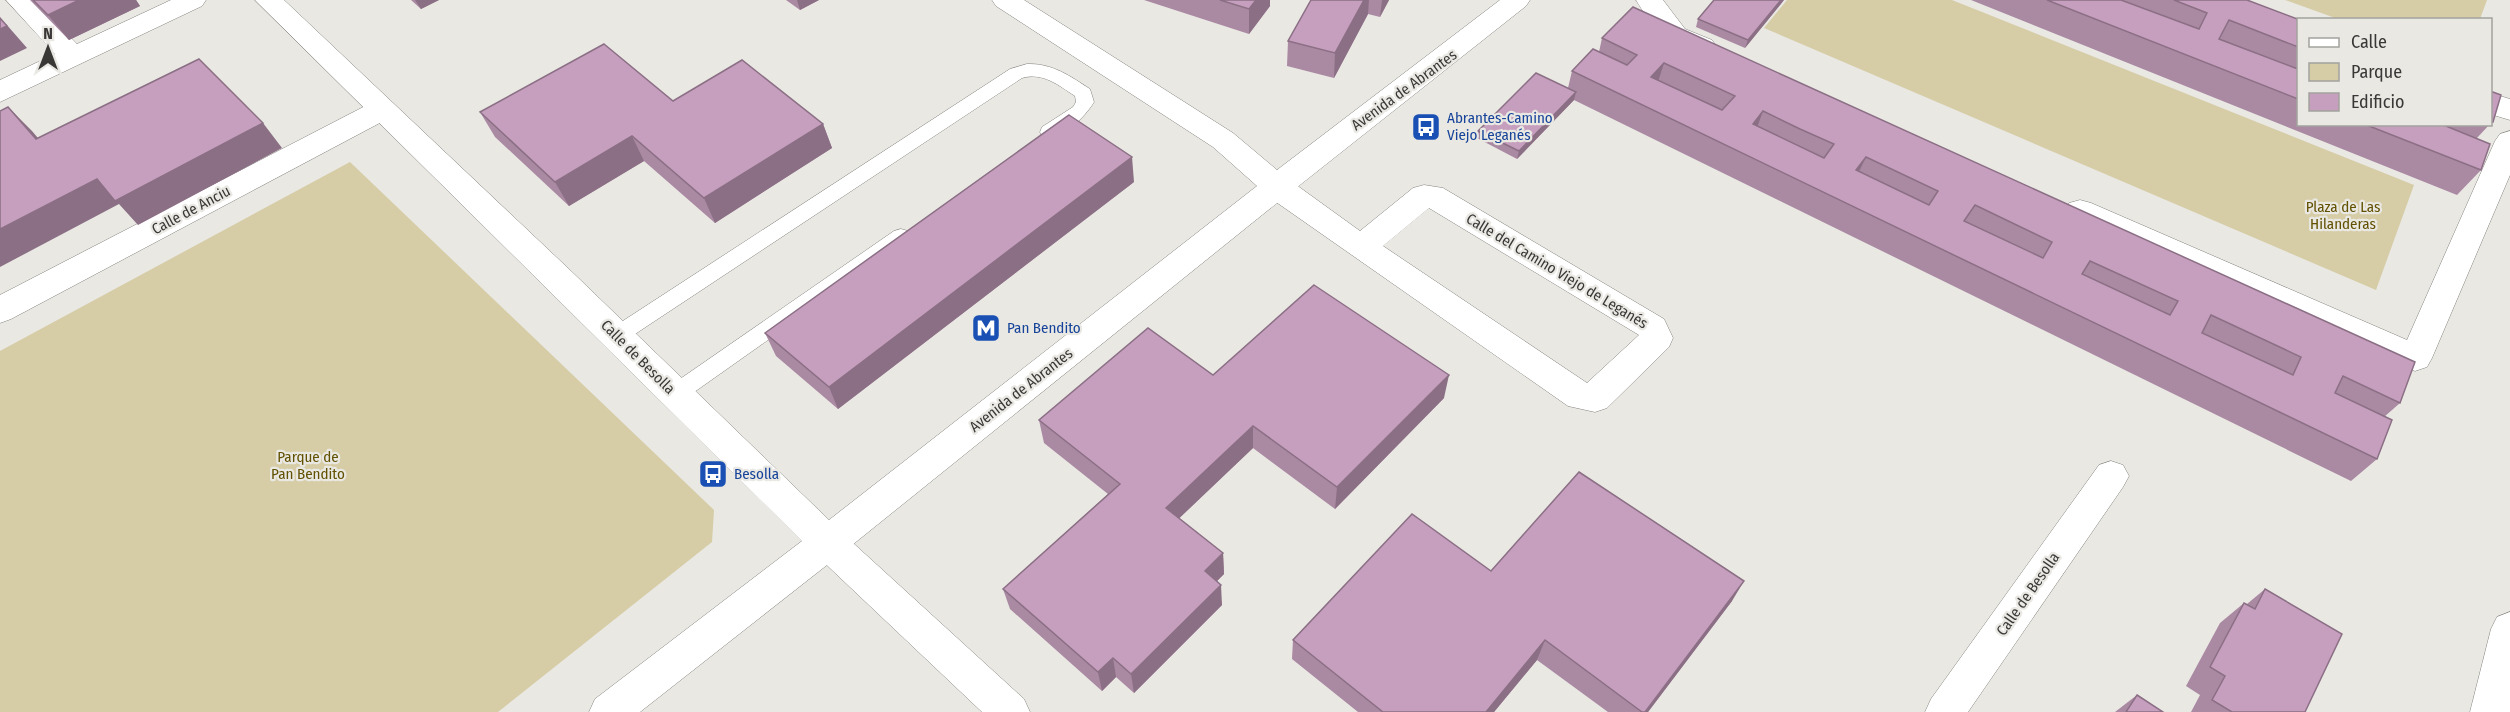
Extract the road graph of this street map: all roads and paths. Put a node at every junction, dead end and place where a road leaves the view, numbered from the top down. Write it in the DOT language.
graph roads {
  1 [pos="19,0"];
  2 [pos="193,0"];
  3 [pos="268,0"];
  4 [pos="1005,0"];
  5 [pos="1517,0"];
  6 [pos="1649,0"];
  7 [pos="74,57"];
  8 [pos="1730,58"];
  9 [pos="0,92"];
  10 [pos="2492,104"];
  11 [pos="381,110"];
  12 [pos="2510,110"];
  13 [pos="2510,141"];
  14 [pos="1031,145"];
  15 [pos="1277,187"];
  16 [pos="2058,201"];
  17 [pos="915,226"];
  18 [pos="1361,248"];
  19 [pos="0,310"];
  20 [pos="616,336"];
  21 [pos="675,394"];
  22 [pos="2111,476"];
  23 [pos="828,543"];
  24 [pos="2510,629"];
  25 [pos="609,712"];
  26 [pos="1010,712"];
  27 [pos="1945,712"];
  28 [pos="2490,712"];
  1 -- 7 [label="street"];
  2 -- 7 [label="street"];
  3 -- 11 [label="street, Calle de Besolla"];
  4 -- 15 [label="street, Calle del Camino Viejo de Leganés"];
  5 -- 15 [label="street, Avenida de Abrantes"];
  6 -- 8 [label="street"];
  7 -- 9 [label="street"];
  10 -- 12 [label="street"];
  11 -- 19 [label="street, Calle de Anciu"];
  11 -- 20 [label="street, Calle de Besolla"];
  13 -- 16 [label="street"];
  14 -- 20 [label="lane"];
  15 -- 18 [label="street, Calle del Camino Viejo de Leganés"];
  15 -- 23 [label="street, Avenida de Abrantes"];
  17 -- 21 [label="lane"];
  18 -- 18 [label="street, Calle del Camino Viejo de Leganés"];
  20 -- 21 [label="street, Calle de Besolla"];
  21 -- 23 [label="street, Calle de Besolla"];
  22 -- 27 [label="street, Calle de Besolla"];
  23 -- 25 [label="street, Avenida de Abrantes"];
  23 -- 26 [label="street, Calle de Besolla"];
  24 -- 28 [label="street"];
}
